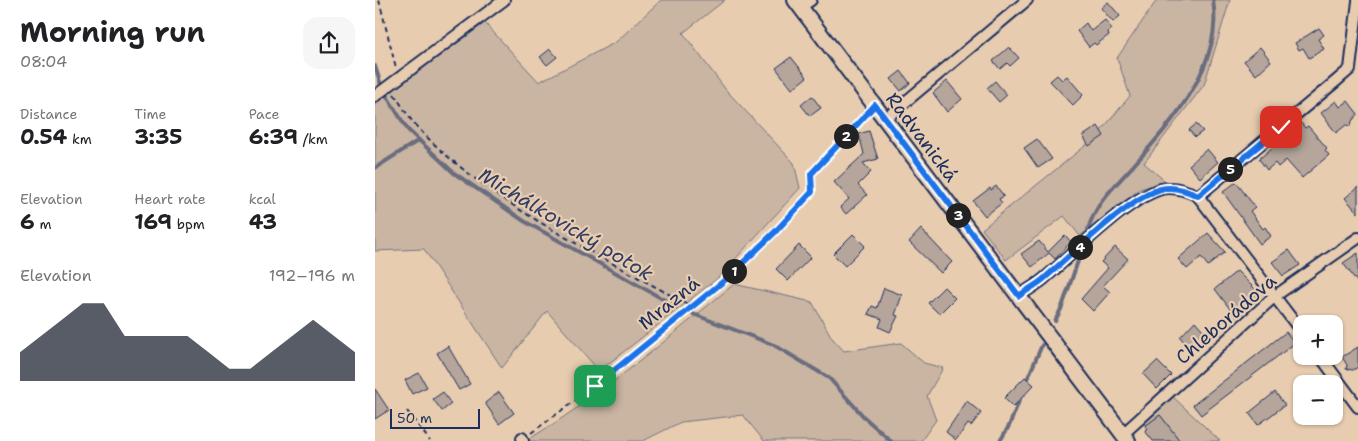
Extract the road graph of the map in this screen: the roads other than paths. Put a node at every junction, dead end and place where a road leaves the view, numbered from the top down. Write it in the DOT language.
graph roads {
  1 [pos="504,0"];
  2 [pos="1027,0"];
  3 [pos="1358,1"];
  4 [pos="802,2"];
  5 [pos="375,96"];
  6 [pos="885,119"];
  7 [pos="1198,196"];
  8 [pos="1358,238"];
  9 [pos="1019,296"];
  10 [pos="1275,296"];
  11 [pos="1293,320"];
  12 [pos="1327,365"];
  13 [pos="1356,402"];
  14 [pos="1125,438"];
  1 -- 5 [label="street"];
  2 -- 6 [label="street"];
  3 -- 7 [label="street"];
  4 -- 6 [label="street, Radvanická"];
  6 -- 9 [label="street, Radvanická"];
  7 -- 9 [label="street"];
  7 -- 10 [label="street"];
  8 -- 10 [label="street, Chleborádova"];
  9 -- 14 [label="street, Radvanická"];
  10 -- 11 [label="street"];
  10 -- 14 [label="street, Chleborádova"];
  12 -- 13 [label="street"];
}
